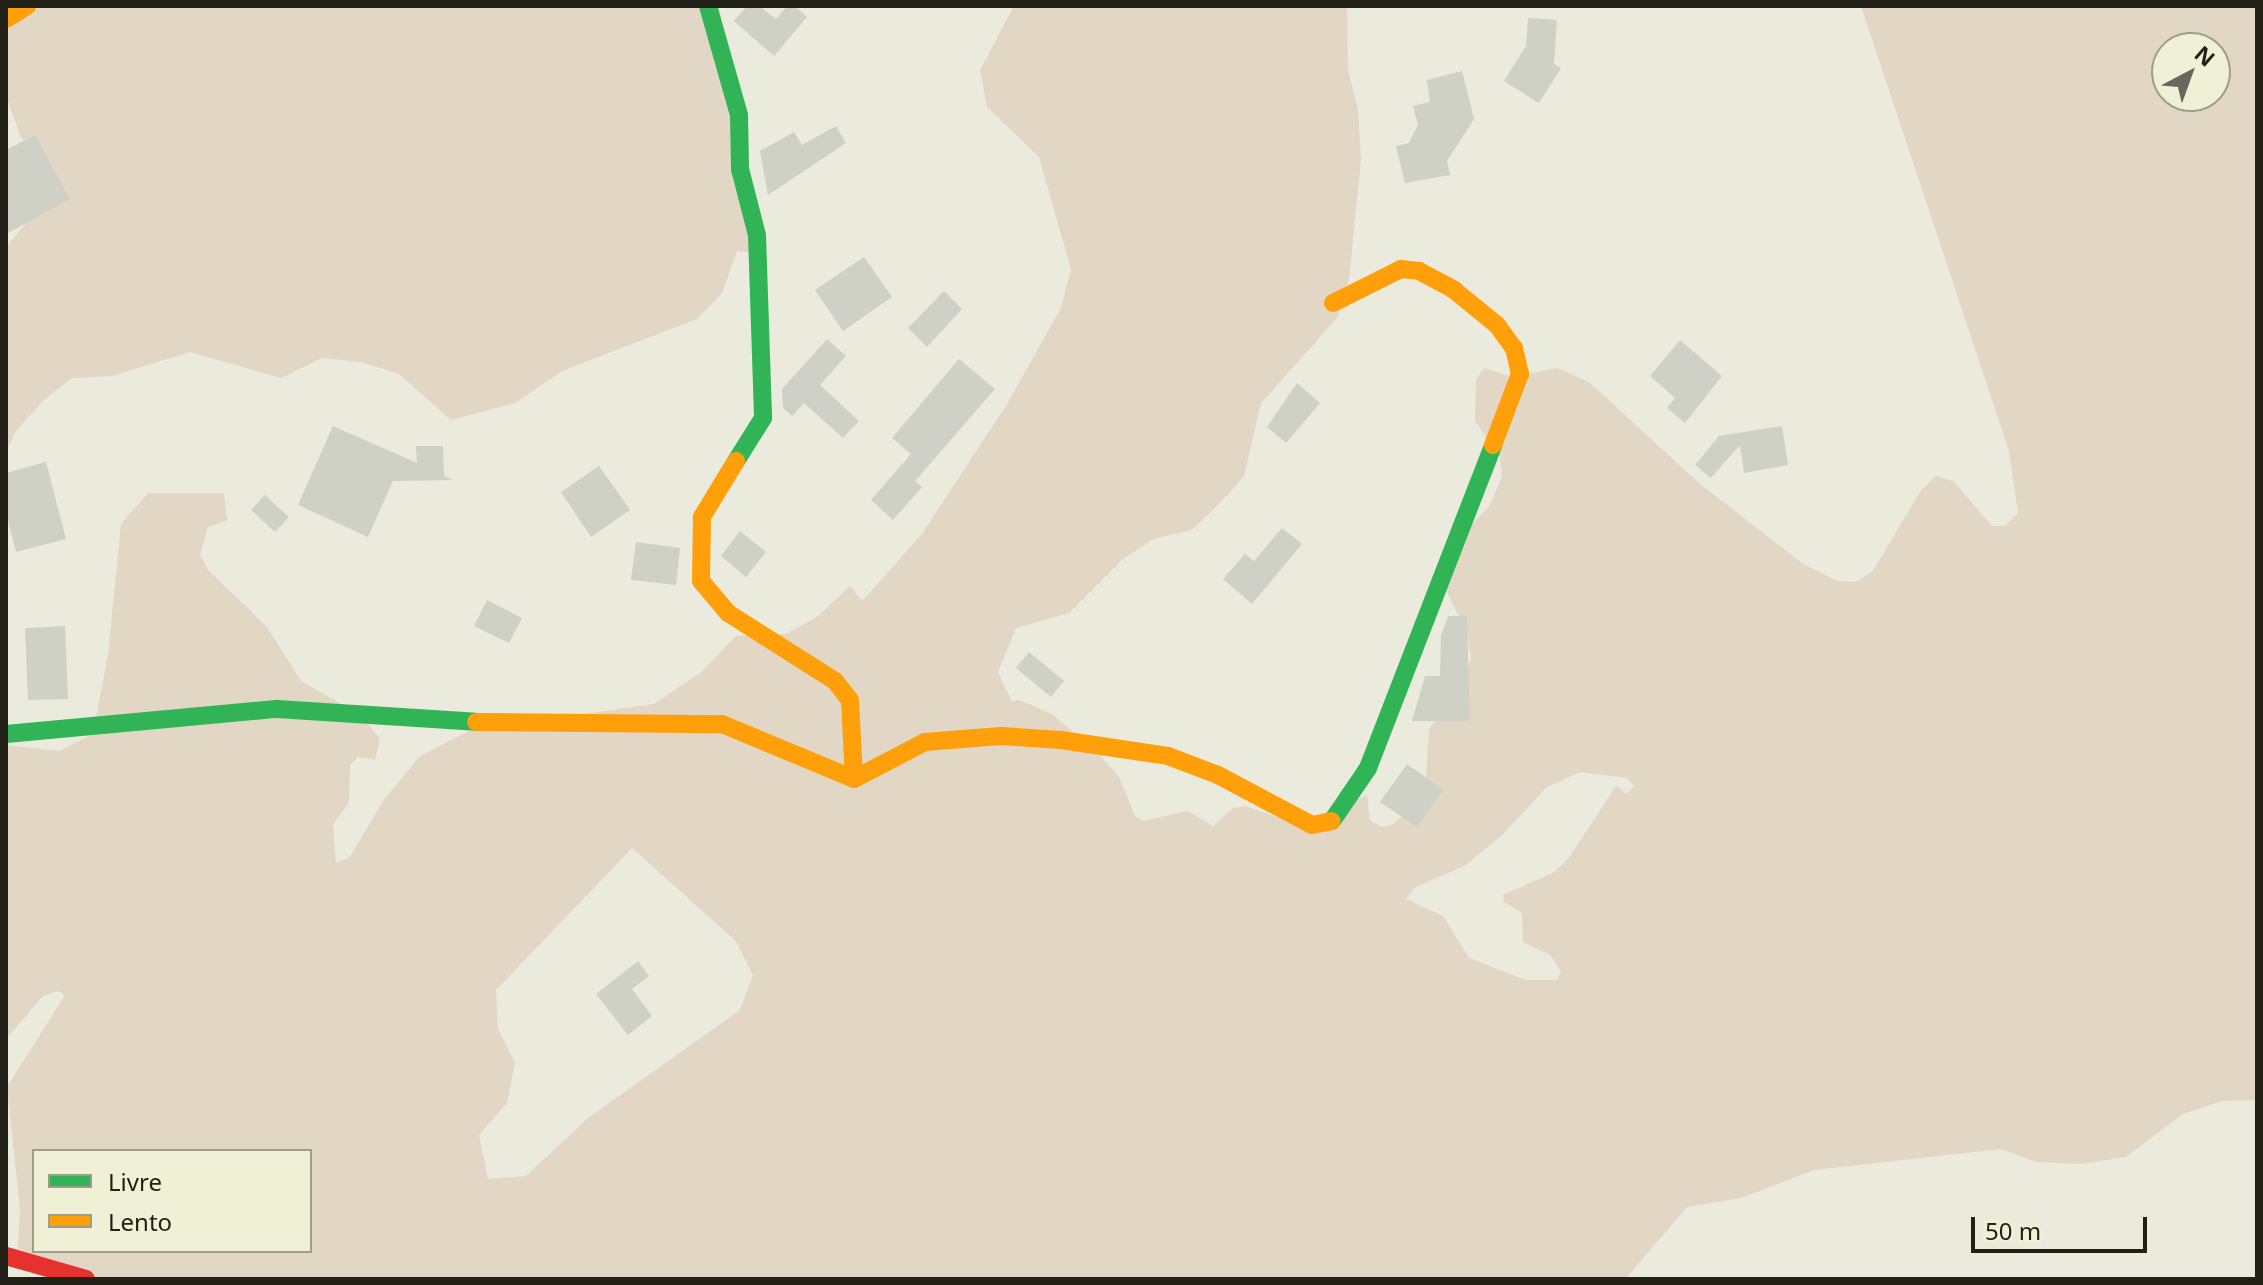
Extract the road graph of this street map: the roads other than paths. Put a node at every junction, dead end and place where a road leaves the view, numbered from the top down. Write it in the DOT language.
graph roads {
  1 [pos="27,6"];
  2 [pos="708,6"];
  3 [pos="6,19"];
  4 [pos="1333,303"];
  5 [pos="6,734"];
  6 [pos="854,779"];
  7 [pos="6,1256"];
  8 [pos="86,1279"];
  1 -- 3 [label="street"];
  2 -- 6 [label="street"];
  4 -- 6 [label="street"];
  5 -- 6 [label="street"];
  7 -- 8 [label="street"];
}
